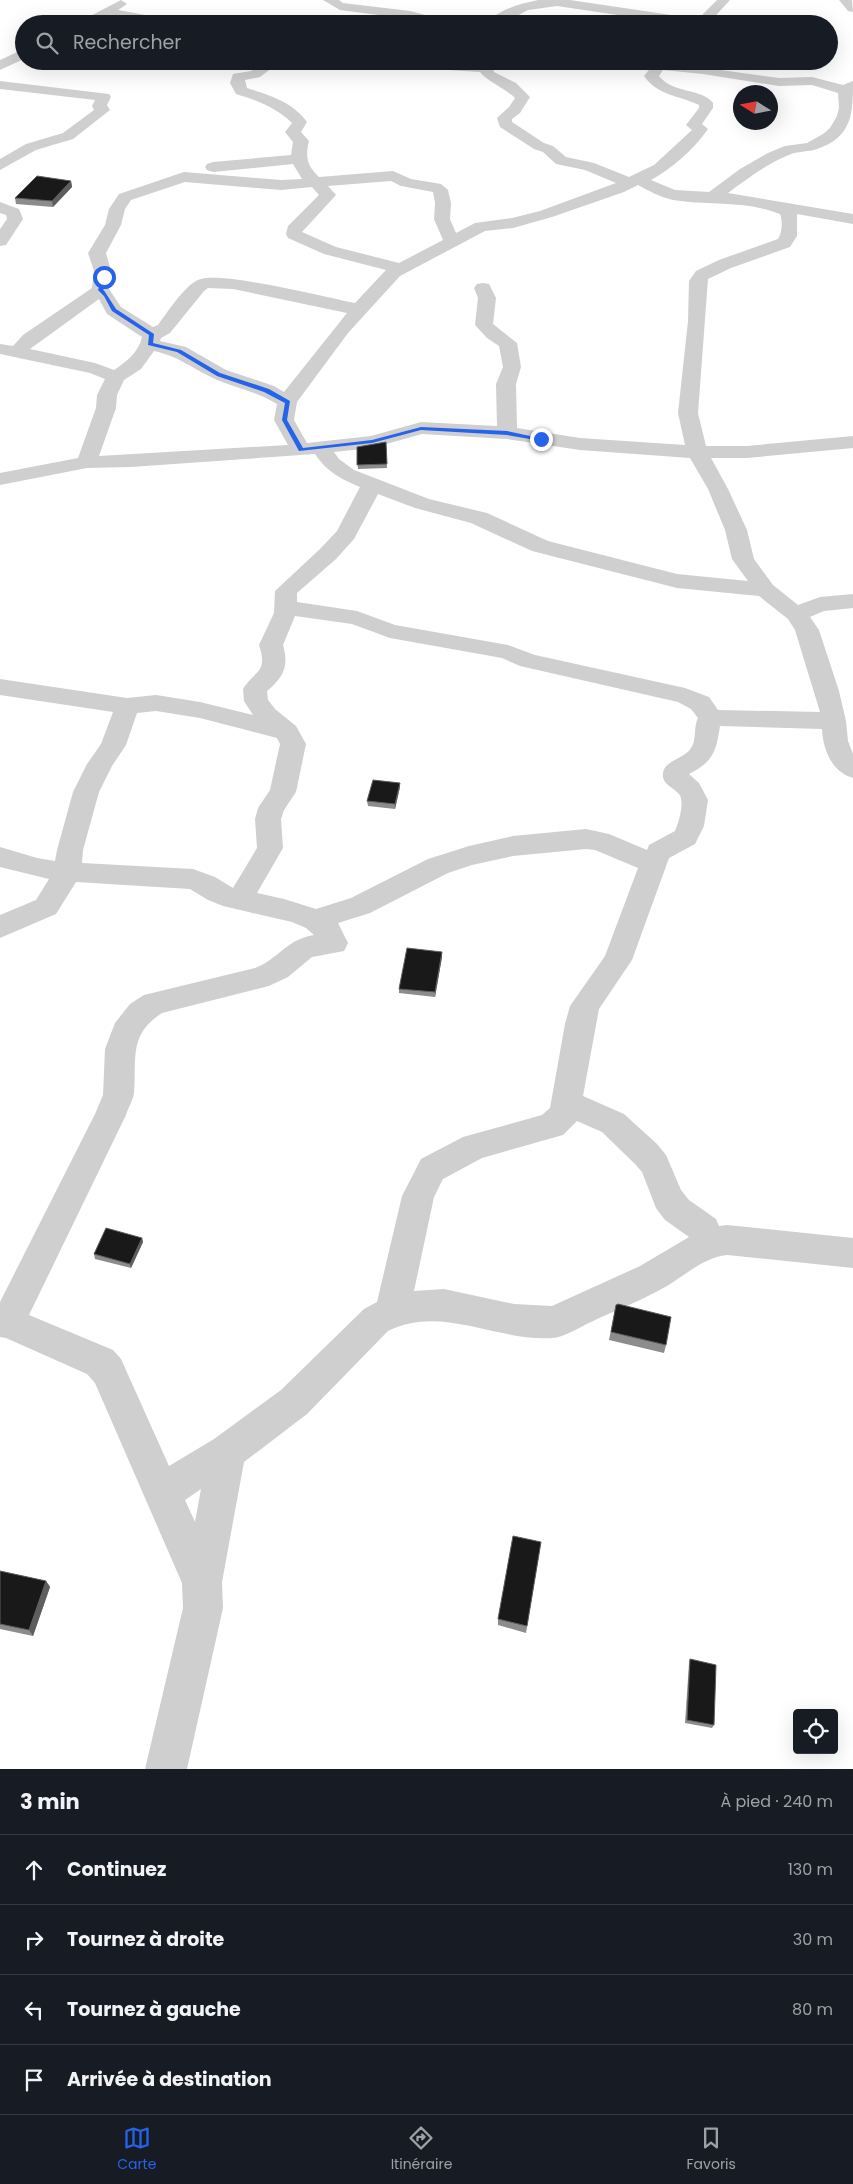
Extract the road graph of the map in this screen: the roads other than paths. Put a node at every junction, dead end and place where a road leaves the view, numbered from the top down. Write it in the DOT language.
graph roads {
  1 [pos="129,0"];
  2 [pos="329,0"];
  3 [pos="724,0"];
  4 [pos="845,0"];
  5 [pos="550,1"];
  6 [pos="853,8"];
  7 [pos="106,12"];
  8 [pos="100,15"];
  9 [pos="123,15"];
  10 [pos="410,15"];
  11 [pos="509,15"];
  12 [pos="645,15"];
  13 [pos="708,15"];
  14 [pos="15,59"];
  15 [pos="0,66"];
  16 [pos="261,70"];
  17 [pos="488,70"];
  18 [pos="656,70"];
  19 [pos="703,70"];
  20 [pos="0,85"];
  21 [pos="849,87"];
  22 [pos="299,159"];
  23 [pos="0,165"];
  24 [pos="184,177"];
  25 [pos="632,180"];
  26 [pos="317,182"];
  27 [pos="712,198"];
  28 [pos="772,206"];
  29 [pos="0,207"];
  30 [pos="853,219"];
  31 [pos="0,241"];
  32 [pos="452,242"];
  33 [pos="400,268"];
  34 [pos="483,288"];
  35 [pos="100,290"];
  36 [pos="361,310"];
  37 [pos="151,340"];
  38 [pos="8,350"];
  39 [pos="116,377"];
  40 [pos="286,411"];
  41 [pos="507,433"];
  42 [pos="853,442"];
  43 [pos="311,449"];
  44 [pos="697,452"];
  45 [pos="243,454"];
  46 [pos="87,462"];
  47 [pos="0,479"];
  48 [pos="372,484"];
  49 [pos="765,590"];
  50 [pos="853,601"];
  51 [pos="285,607"];
  52 [pos="796,614"];
  53 [pos="0,687"];
  54 [pos="127,706"];
  55 [pos="711,718"];
  56 [pos="834,721"];
  57 [pos="287,732"];
  58 [pos="853,769"];
  59 [pos="0,857"];
  60 [pos="653,864"];
  61 [pos="68,872"];
  62 [pos="240,899"];
  63 [pos="313,920"];
  64 [pos="0,927"];
  65 [pos="567,1103"];
  66 [pos="710,1242"];
  67 [pos="853,1252"];
  68 [pos="392,1312"];
  69 [pos="4,1321"];
  70 [pos="227,1452"];
  71 [pos="162,1492"];
  72 [pos="202,1582"];
  73 [pos="166,1769"];
  1 -- 7 [label="street"];
  2 -- 10 [label="street"];
  3 -- 13 [label="street"];
  4 -- 6 [label="street"];
  5 -- 11 [label="street"];
  5 -- 12 [label="street"];
  7 -- 8 [label="street"];
  7 -- 9 [label="street"];
  14 -- 15 [label="street"];
  16 -- 22 [label="street"];
  17 -- 25 [label="street"];
  18 -- 25 [label="street"];
  19 -- 21 [label="street"];
  20 -- 23 [label="street"];
  21 -- 27 [label="street"];
  22 -- 24 [label="street"];
  22 -- 26 [label="street"];
  24 -- 26 [label="street"];
  24 -- 35 [label="street"];
  25 -- 27 [label="street"];
  25 -- 32 [label="street"];
  26 -- 32 [label="street"];
  26 -- 33 [label="street"];
  27 -- 28 [label="street"];
  28 -- 30 [label="street"];
  28 -- 44 [label="street"];
  29 -- 31 [label="street"];
  32 -- 33 [label="street"];
  33 -- 36 [label="street"];
  34 -- 41 [label="street"];
  35 -- 37 [label="street"];
  35 -- 38 [label="street"];
  36 -- 37 [label="street"];
  36 -- 40 [label="street"];
  37 -- 39 [label="street"];
  37 -- 40 [label="street"];
  38 -- 39 [label="street"];
  39 -- 46 [label="street"];
  40 -- 43 [label="street"];
  40 -- 45 [label="street"];
  41 -- 43 [label="street"];
  41 -- 44 [label="street"];
  42 -- 44 [label="street"];
  43 -- 45 [label="street"];
  43 -- 48 [label="street"];
  44 -- 49 [label="street"];
  45 -- 46 [label="street"];
  46 -- 47 [label="street"];
  48 -- 49 [label="street"];
  48 -- 51 [label="street"];
  49 -- 52 [label="street"];
  50 -- 52 [label="street"];
  51 -- 55 [label="street"];
  51 -- 57 [label="street"];
  52 -- 56 [label="street"];
  53 -- 54 [label="street"];
  54 -- 57 [label="street"];
  54 -- 61 [label="street"];
  55 -- 56 [label="street"];
  55 -- 60 [label="street"];
  56 -- 58 [label="street"];
  57 -- 62 [label="street"];
  59 -- 61 [label="street"];
  60 -- 63 [label="street"];
  60 -- 65 [label="street"];
  61 -- 62 [label="street"];
  61 -- 64 [label="street"];
  62 -- 63 [label="street"];
  63 -- 69 [label="street"];
  65 -- 66 [label="street"];
  65 -- 68 [label="street"];
  66 -- 67 [label="street"];
  66 -- 68 [label="street"];
  68 -- 70 [label="street"];
  69 -- 71 [label="street"];
  70 -- 71 [label="street"];
  70 -- 72 [label="street"];
  71 -- 72 [label="street"];
  72 -- 73 [label="street"];
}
